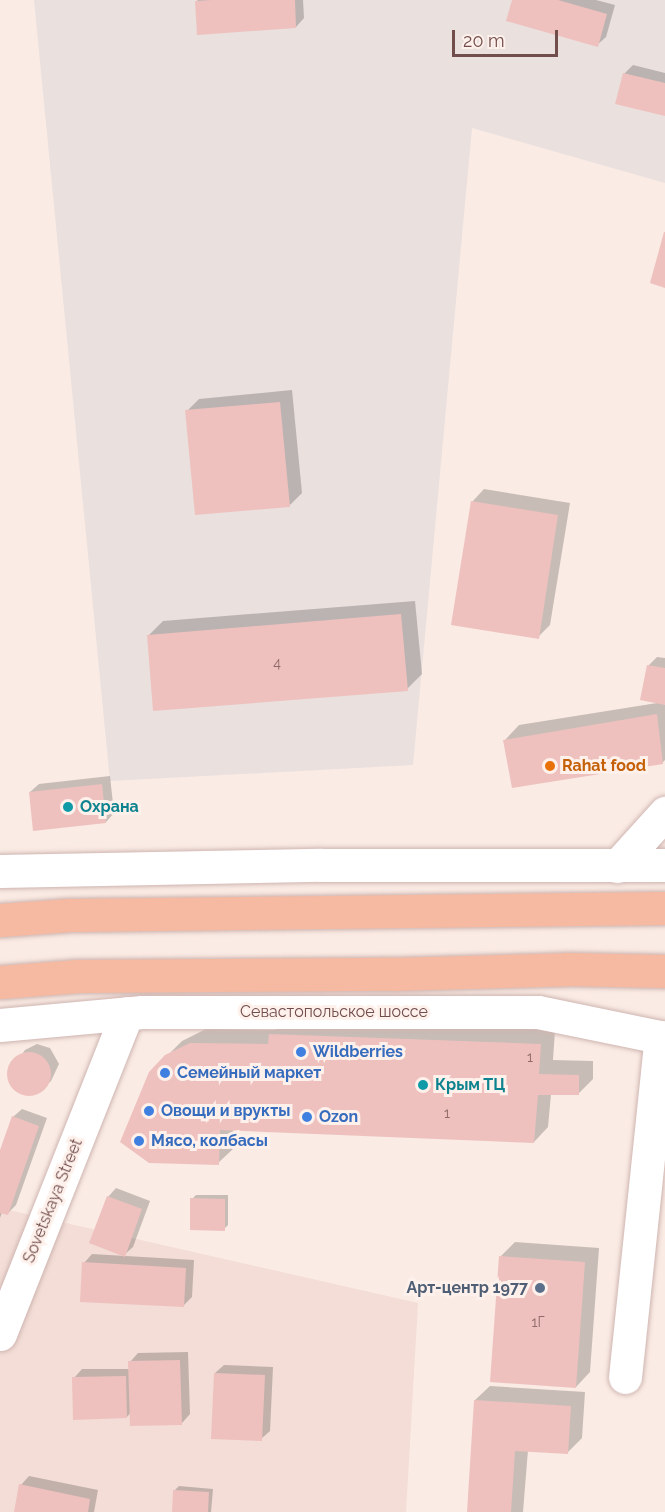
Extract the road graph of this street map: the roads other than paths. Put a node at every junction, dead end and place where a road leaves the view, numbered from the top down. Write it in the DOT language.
graph roads {
  1 [pos="661,817"];
  2 [pos="665,859"];
  3 [pos="618,866"];
  4 [pos="665,866"];
  5 [pos="0,871"];
  6 [pos="665,908"];
  7 [pos="0,920"];
  8 [pos="665,970"];
  9 [pos="0,982"];
  10 [pos="177,1012"];
  11 [pos="127,1013"];
  12 [pos="84,1016"];
  13 [pos="0,1025"];
  14 [pos="663,1038"];
  15 [pos="104,1066"];
  16 [pos="0,1334"];
  17 [pos="626,1377"];
  1 -- 2 [label="main road"];
  1 -- 3 [label="main road"];
  3 -- 4 [label="main road"];
  3 -- 5 [label="main road"];
  6 -- 7 [label="main road"];
  8 -- 9 [label="main road"];
  10 -- 11 [label="main road, Севастопольское шоссе"];
  10 -- 14 [label="main road, Севастопольское шоссе"];
  10 -- 15 [label="main road"];
  11 -- 12 [label="main road, Севастопольское шоссе"];
  11 -- 15 [label="main road, Sovetskaya Street"];
  12 -- 13 [label="main road, Севастопольское шоссе"];
  12 -- 15 [label="main road"];
  14 -- 17 [label="main road"];
  15 -- 16 [label="main road, Sovetskaya Street"];
}
